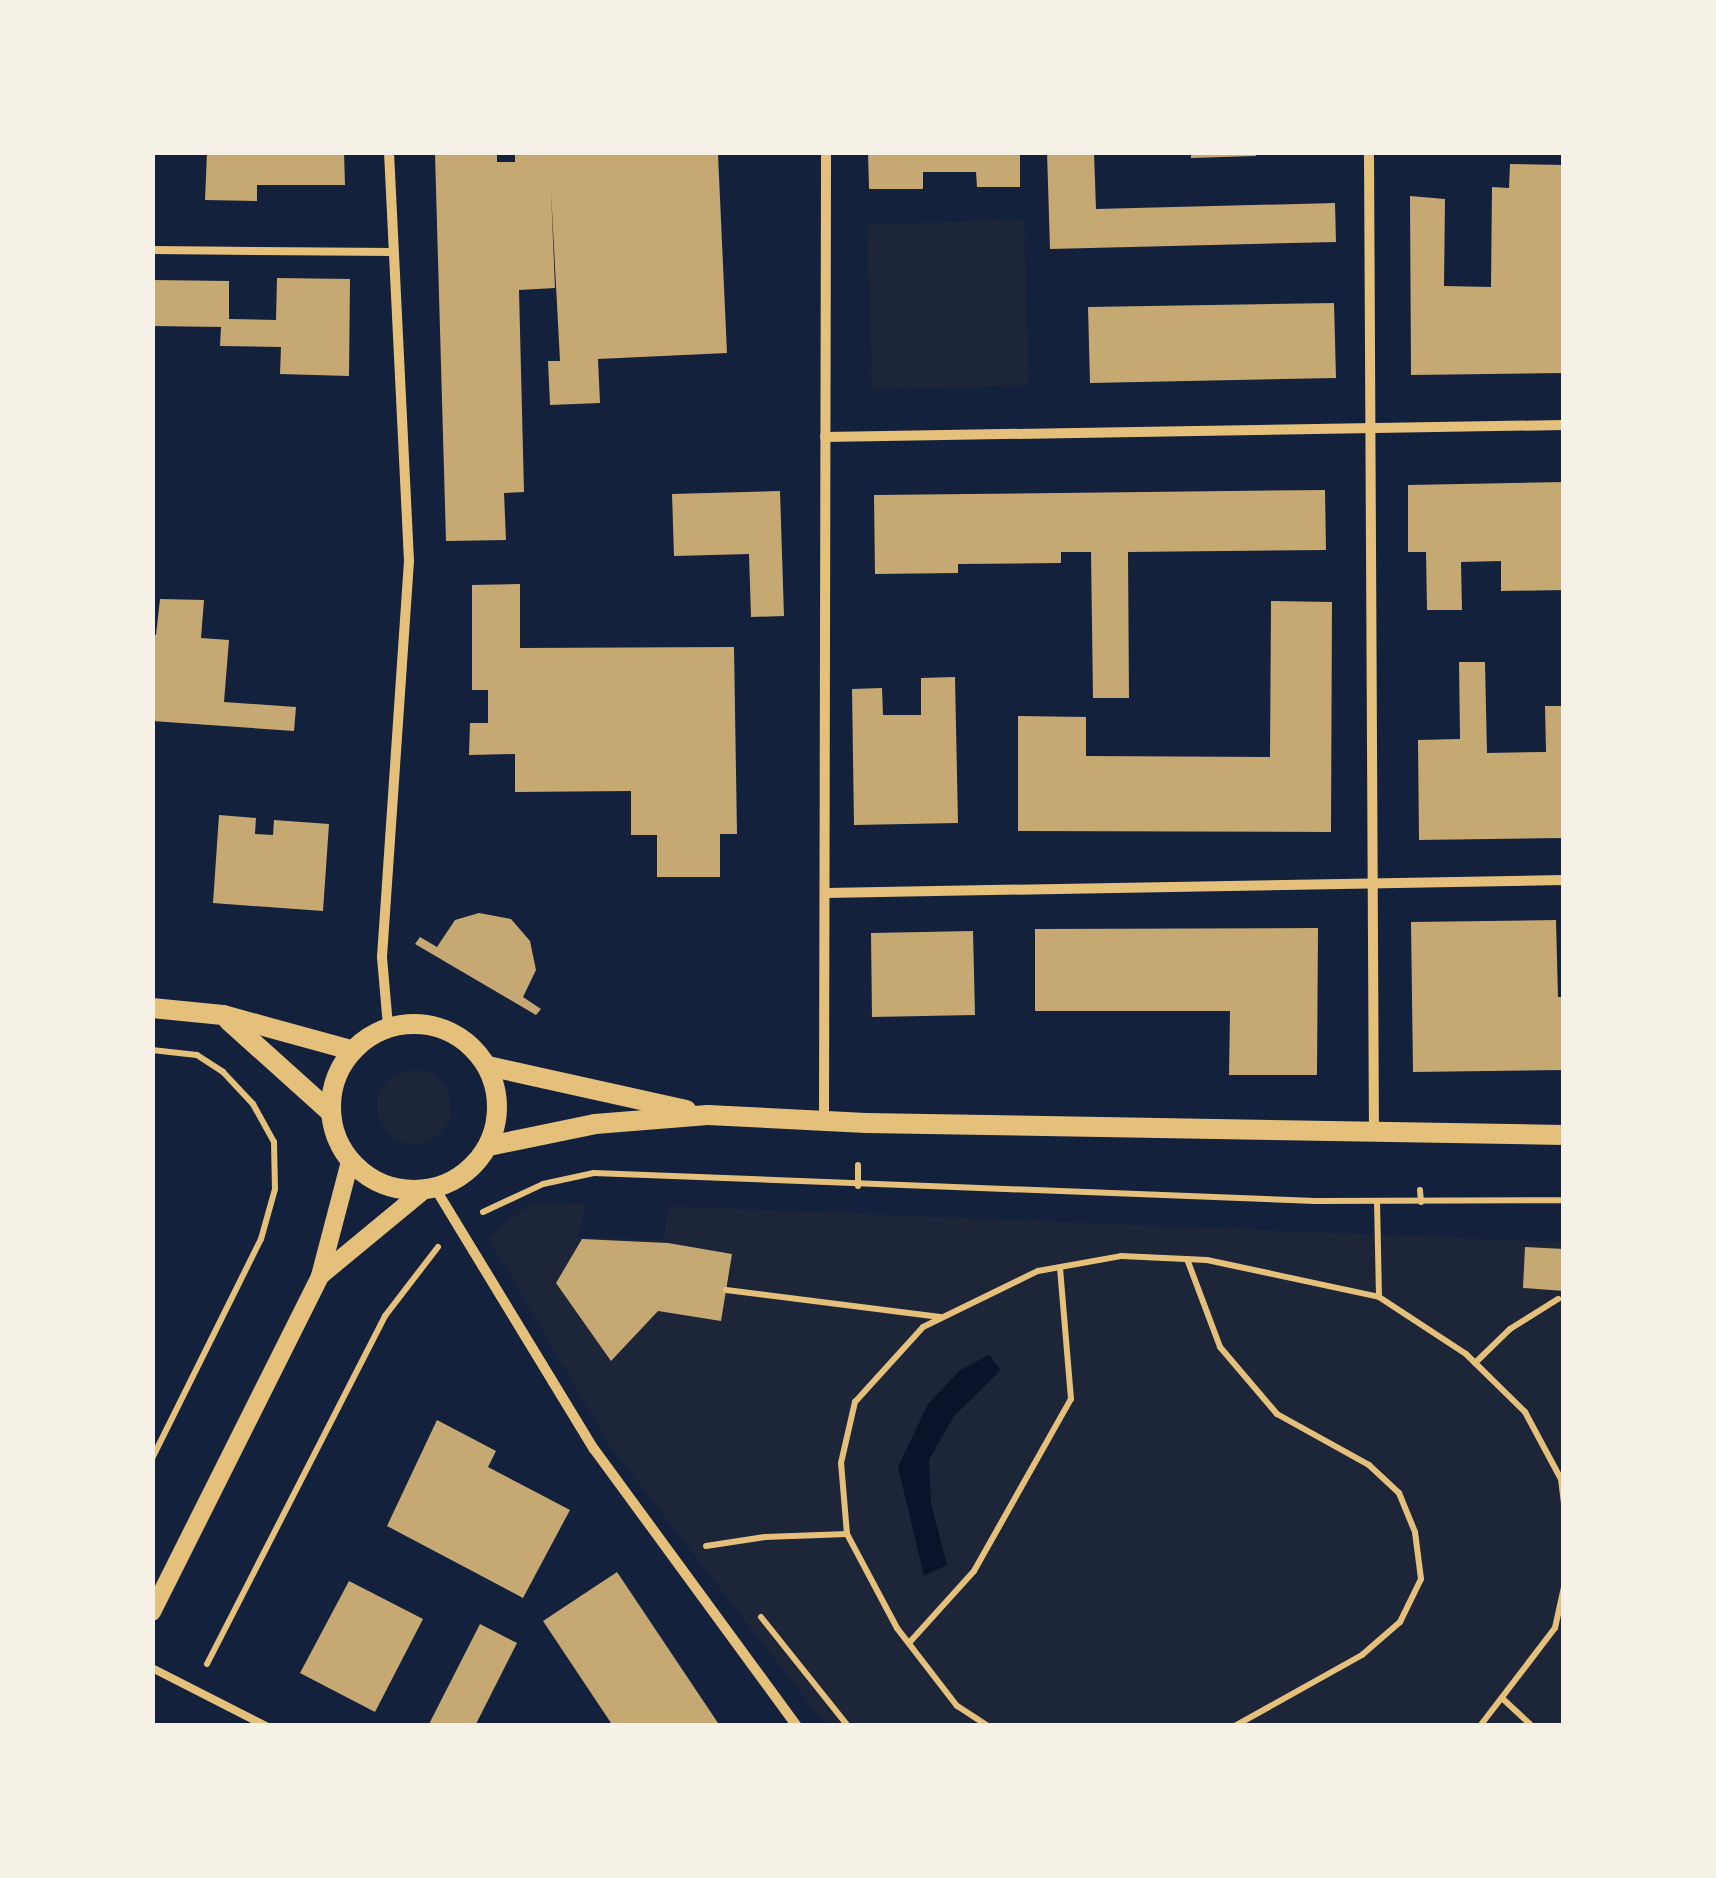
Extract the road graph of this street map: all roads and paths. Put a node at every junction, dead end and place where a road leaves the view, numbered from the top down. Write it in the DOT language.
graph roads {
  1 [pos="388,152"];
  2 [pos="826,152"];
  3 [pos="1368,152"];
  4 [pos="152,250"];
  5 [pos="394,252"];
  6 [pos="1564,425"];
  7 [pos="1367,428"];
  8 [pos="826,437"];
  9 [pos="1564,880"];
  10 [pos="1374,887"];
  11 [pos="826,893"];
  12 [pos="152,1008"];
  13 [pos="223,1015"];
  14 [pos="388,1026"];
  15 [pos="152,1050"];
  16 [pos="351,1050"];
  17 [pos="488,1066"];
  18 [pos="330,1112"];
  19 [pos="708,1115"];
  20 [pos="824,1121"];
  21 [pos="1374,1132"];
  22 [pos="1564,1135"];
  23 [pos="489,1146"];
  24 [pos="350,1162"];
  25 [pos="858,1165"];
  26 [pos="858,1186"];
  27 [pos="430,1190"];
  28 [pos="1420,1190"];
  29 [pos="1564,1200"];
  30 [pos="1377,1201"];
  31 [pos="1421,1202"];
  32 [pos="488,1209"];
  33 [pos="477,1216"];
  34 [pos="496,1222"];
  35 [pos="426,1257"];
  36 [pos="1186,1259"];
  37 [pos="1060,1268"];
  38 [pos="320,1276"];
  39 [pos="726,1290"];
  40 [pos="1379,1298"];
  41 [pos="1558,1299"];
  42 [pos="941,1318"];
  43 [pos="1475,1363"];
  44 [pos="152,1460"];
  45 [pos="1564,1504"];
  46 [pos="694,1530"];
  47 [pos="847,1534"];
  48 [pos="706,1546"];
  49 [pos="717,1560"];
  50 [pos="1564,1587"];
  51 [pos="752,1605"];
  52 [pos="152,1612"];
  53 [pos="909,1643"];
  54 [pos="152,1668"];
  55 [pos="205,1669"];
  56 [pos="1503,1699"];
  57 [pos="266,1726"];
  58 [pos="798,1726"];
  59 [pos="848,1726"];
  60 [pos="988,1726"];
  61 [pos="1235,1726"];
  62 [pos="1480,1726"];
  63 [pos="1532,1726"];
  1 -- 5 [label="street"];
  2 -- 8 [label="street"];
  3 -- 7 [label="street"];
  4 -- 5 [label="lane"];
  5 -- 14 [label="street"];
  6 -- 7 [label="street"];
  7 -- 8 [label="street"];
  7 -- 10 [label="street"];
  8 -- 11 [label="street"];
  9 -- 10 [label="street"];
  10 -- 11 [label="street"];
  10 -- 21 [label="street"];
  11 -- 20 [label="street"];
  12 -- 13 [label="main road"];
  13 -- 16 [label="main road"];
  13 -- 18 [label="main road"];
  14 -- 16 [label="main road"];
  14 -- 17 [label="main road"];
  15 -- 44 [label="path"];
  16 -- 18 [label="main road"];
  17 -- 19 [label="main road"];
  17 -- 23 [label="main road"];
  18 -- 24 [label="main road"];
  19 -- 20 [label="main road"];
  19 -- 23 [label="main road"];
  20 -- 21 [label="main road"];
  21 -- 22 [label="main road"];
  23 -- 27 [label="main road"];
  24 -- 27 [label="main road"];
  24 -- 38 [label="street"];
  25 -- 26 [label="path"];
  26 -- 30 [label="path"];
  26 -- 32 [label="path"];
  27 -- 38 [label="street"];
  27 -- 58 [label="street"];
  28 -- 31 [label="path"];
  29 -- 31 [label="path"];
  30 -- 31 [label="path"];
  30 -- 40 [label="path"];
  32 -- 33 [label="path"];
  32 -- 34 [label="path"];
  35 -- 55 [label="path"];
  36 -- 37 [label="path"];
  36 -- 40 [label="path"];
  36 -- 61 [label="path"];
  37 -- 42 [label="path"];
  37 -- 53 [label="path"];
  38 -- 52 [label="street"];
  39 -- 42 [label="path"];
  40 -- 43 [label="path"];
  41 -- 43 [label="path"];
  42 -- 47 [label="path"];
  43 -- 45 [label="path"];
  46 -- 48 [label="path"];
  47 -- 48 [label="path"];
  47 -- 53 [label="path"];
  48 -- 49 [label="path"];
  50 -- 56 [label="path"];
  51 -- 59 [label="path"];
  53 -- 60 [label="path"];
  54 -- 57 [label="lane"];
  56 -- 62 [label="path"];
  56 -- 63 [label="path"];
}
